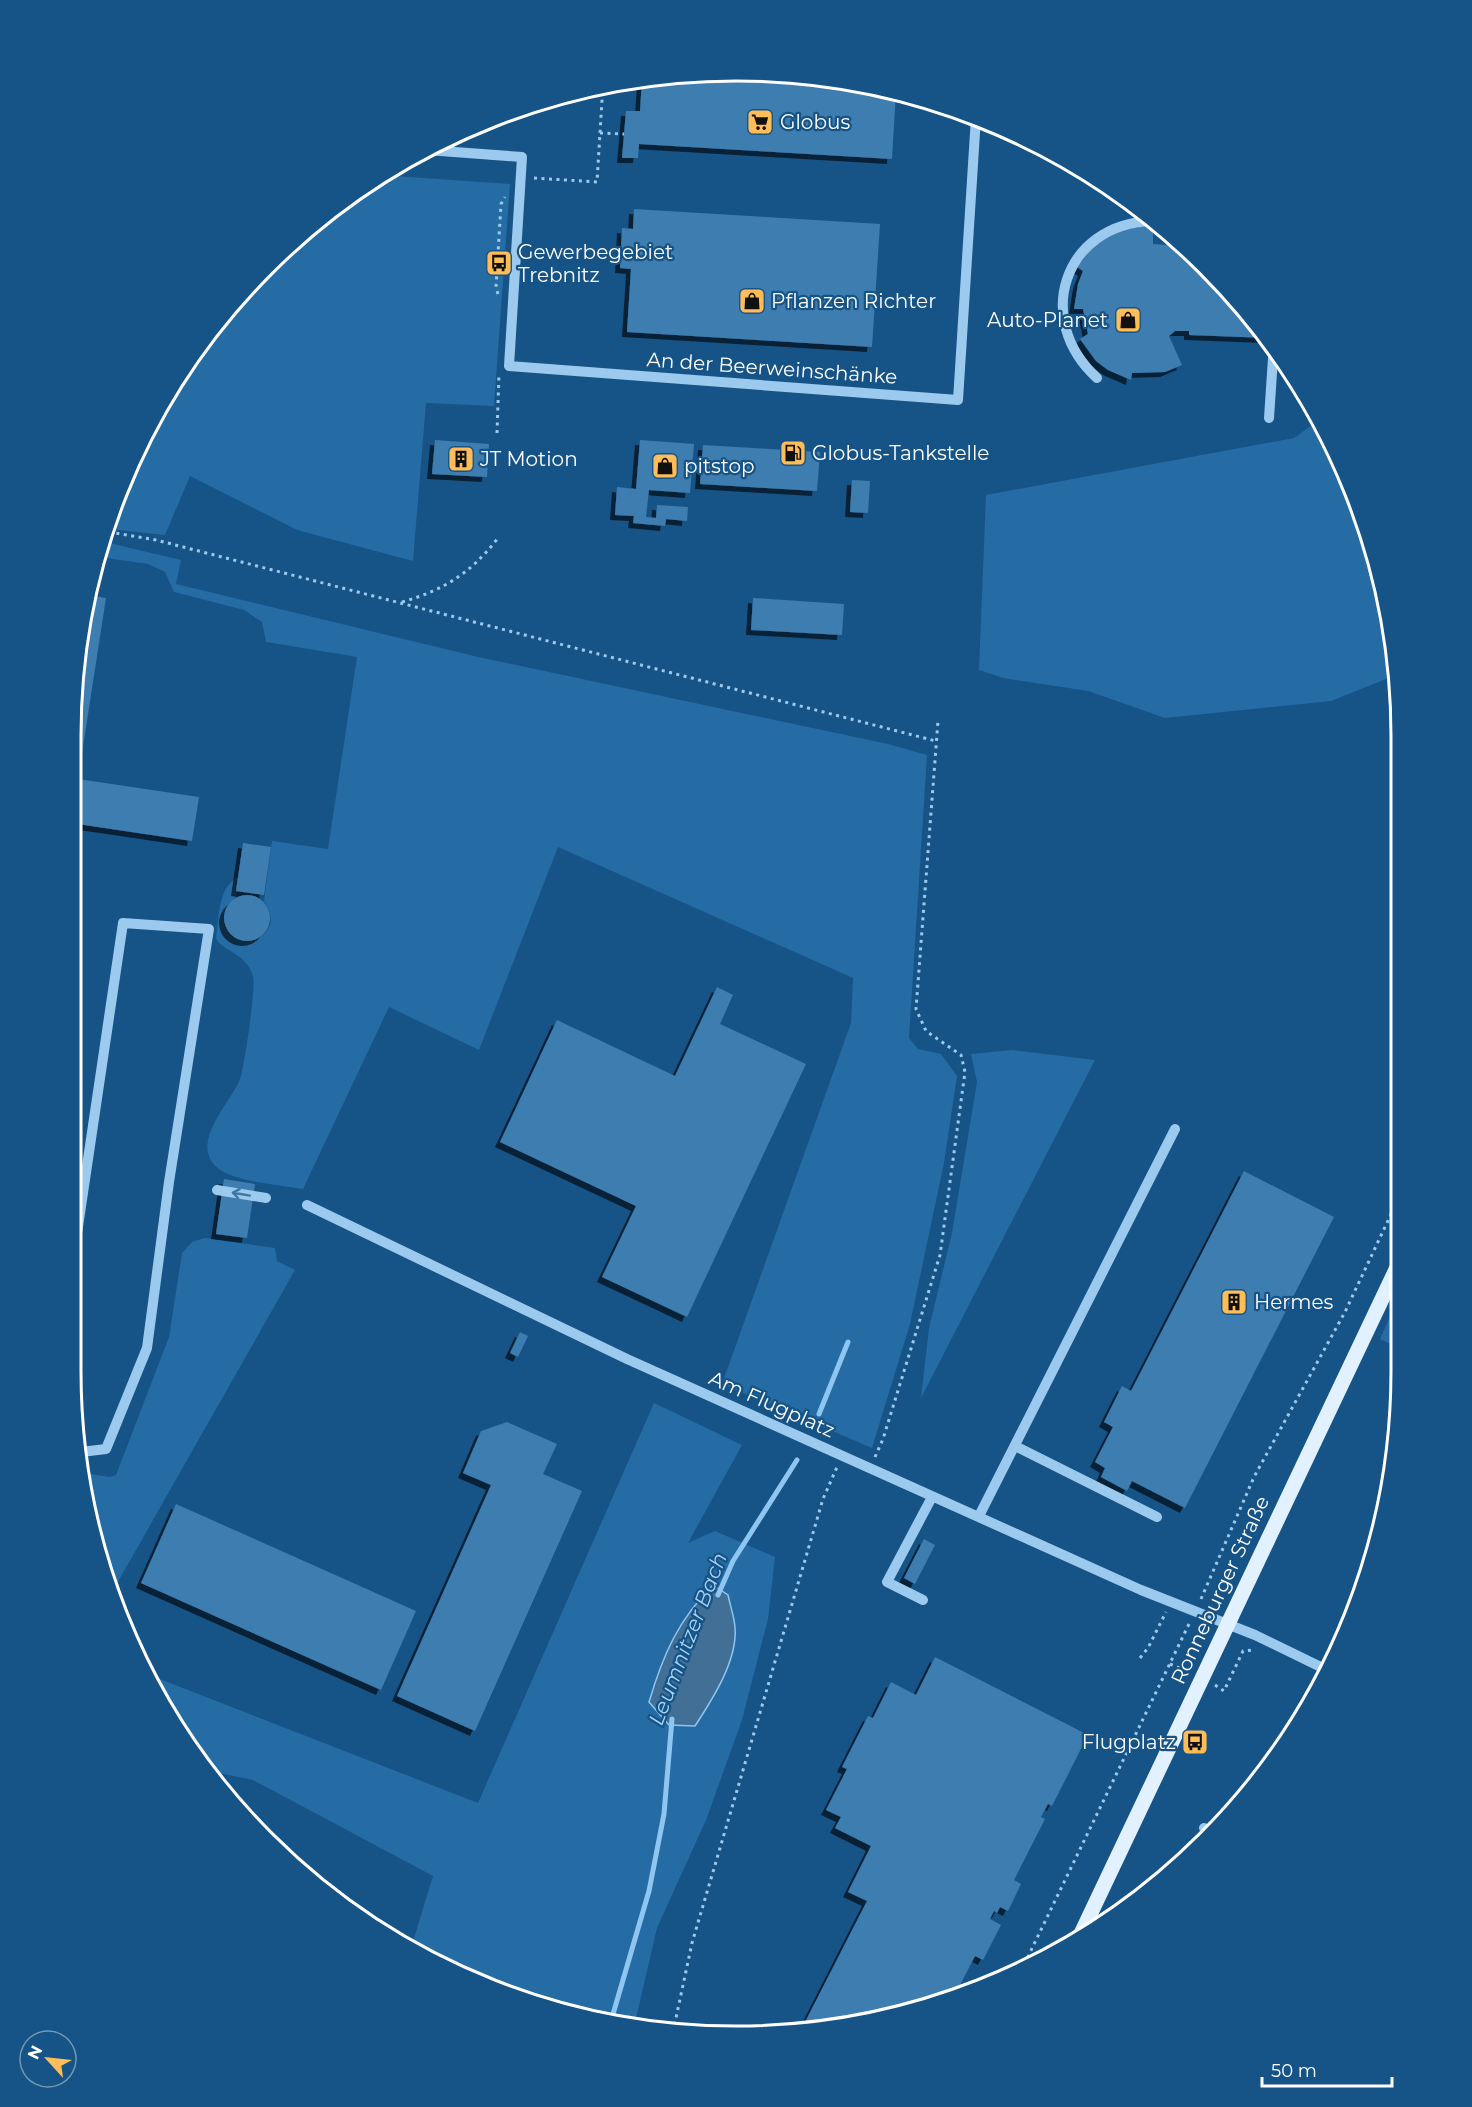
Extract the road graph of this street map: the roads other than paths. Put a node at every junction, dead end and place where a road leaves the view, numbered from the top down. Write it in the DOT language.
graph roads {
  1 [pos="975,127"];
  2 [pos="442,151"];
  3 [pos="1142,222"];
  4 [pos="1273,361"];
  5 [pos="1097,378"];
  6 [pos="1269,418"];
  7 [pos="1175,1129"];
  8 [pos="217,1190"];
  9 [pos="266,1198"];
  10 [pos="81,1201"];
  11 [pos="308,1205"];
  12 [pos="1391,1279"];
  13 [pos="1015,1446"];
  14 [pos="86,1451"];
  15 [pos="932,1497"];
  16 [pos="979,1516"];
  17 [pos="1157,1517"];
  18 [pos="923,1600"];
  19 [pos="1228,1624"];
  20 [pos="1320,1667"];
  21 [pos="1085,1925"];
  1 -- 2 [label="street, An der Beerweinschänke"];
  3 -- 5 [label="street"];
  4 -- 6 [label="street"];
  7 -- 13 [label="street"];
  9 -- 8 [label="street, one-way"];
  10 -- 14 [label="street"];
  11 -- 15 [label="street, Am Flugplatz"];
  12 -- 19 [label="main road, Ronneburger Straße"];
  13 -- 16 [label="street"];
  13 -- 17 [label="street"];
  15 -- 16 [label="street, Am Flugplatz"];
  15 -- 18 [label="street"];
  16 -- 19 [label="street, Am Flugplatz"];
  19 -- 20 [label="street, Am Flugplatz"];
  19 -- 21 [label="main road, Ronneburger Straße"];
}
